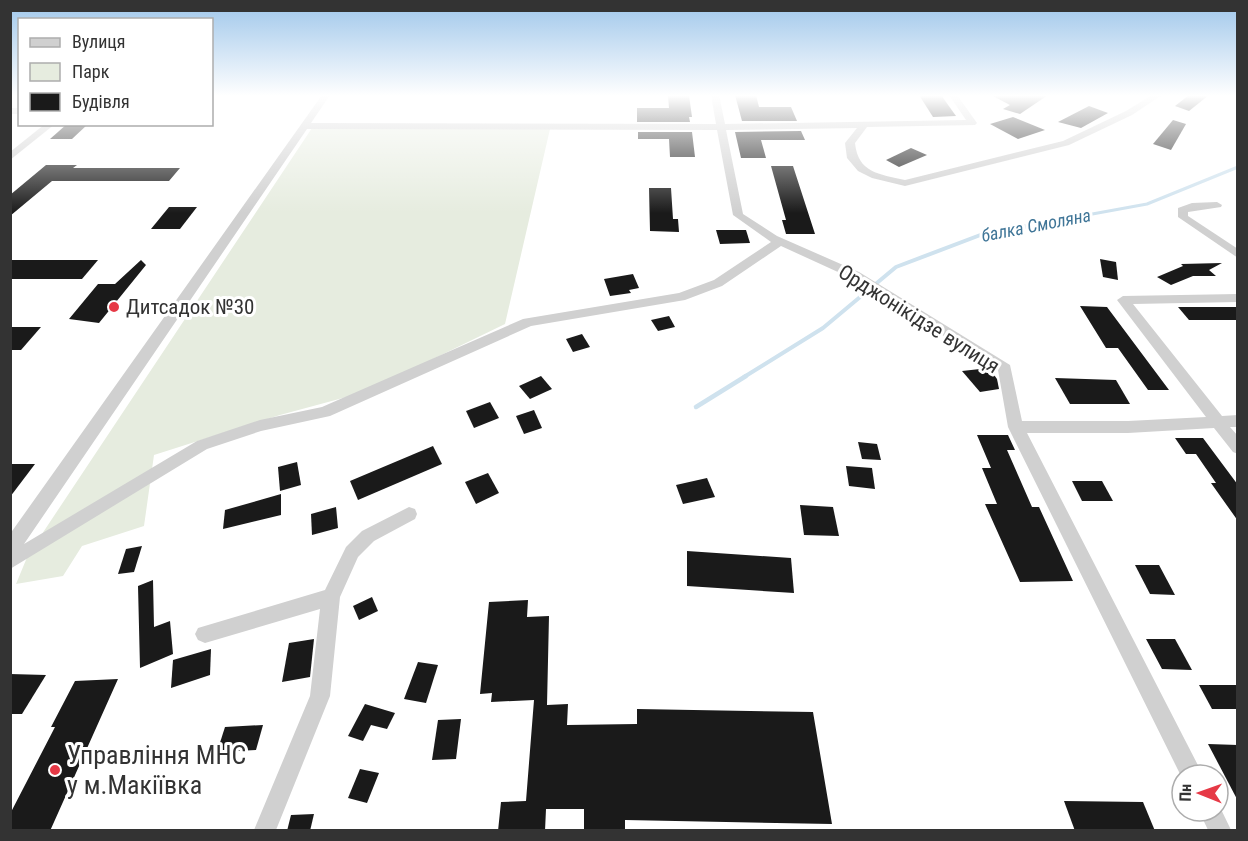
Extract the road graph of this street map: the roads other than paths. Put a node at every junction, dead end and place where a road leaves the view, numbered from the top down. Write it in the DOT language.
graph roads {
  1 [pos="38,134"];
  2 [pos="300,134"];
  3 [pos="723,134"];
  4 [pos="857,134"];
  5 [pos="1084,134"];
  6 [pos="10,157"];
  7 [pos="1217,205"];
  8 [pos="780,242"];
  9 [pos="1238,255"];
  10 [pos="1238,298"];
  11 [pos="1217,421"];
  12 [pos="1238,421"];
  13 [pos="1016,427"];
  14 [pos="1238,448"];
  15 [pos="409,514"];
  16 [pos="10,549"];
  17 [pos="10,561"];
  18 [pos="331,597"];
  19 [pos="205,634"];
  20 [pos="1186,763"];
  21 [pos="265,831"];
  1 -- 6 [label="street"];
  2 -- 16 [label="street"];
  3 -- 8 [label="street, Орджонікідзе вулиця"];
  4 -- 5 [label="street"];
  7 -- 9 [label="street"];
  8 -- 13 [label="street, Орджонікідзе вулиця"];
  8 -- 17 [label="street"];
  10 -- 11 [label="street"];
  11 -- 12 [label="street"];
  11 -- 13 [label="street"];
  11 -- 14 [label="street"];
  13 -- 20 [label="street, Орджонікідзе вулиця"];
  15 -- 18 [label="street"];
  18 -- 19 [label="street"];
  18 -- 21 [label="street"];
}
